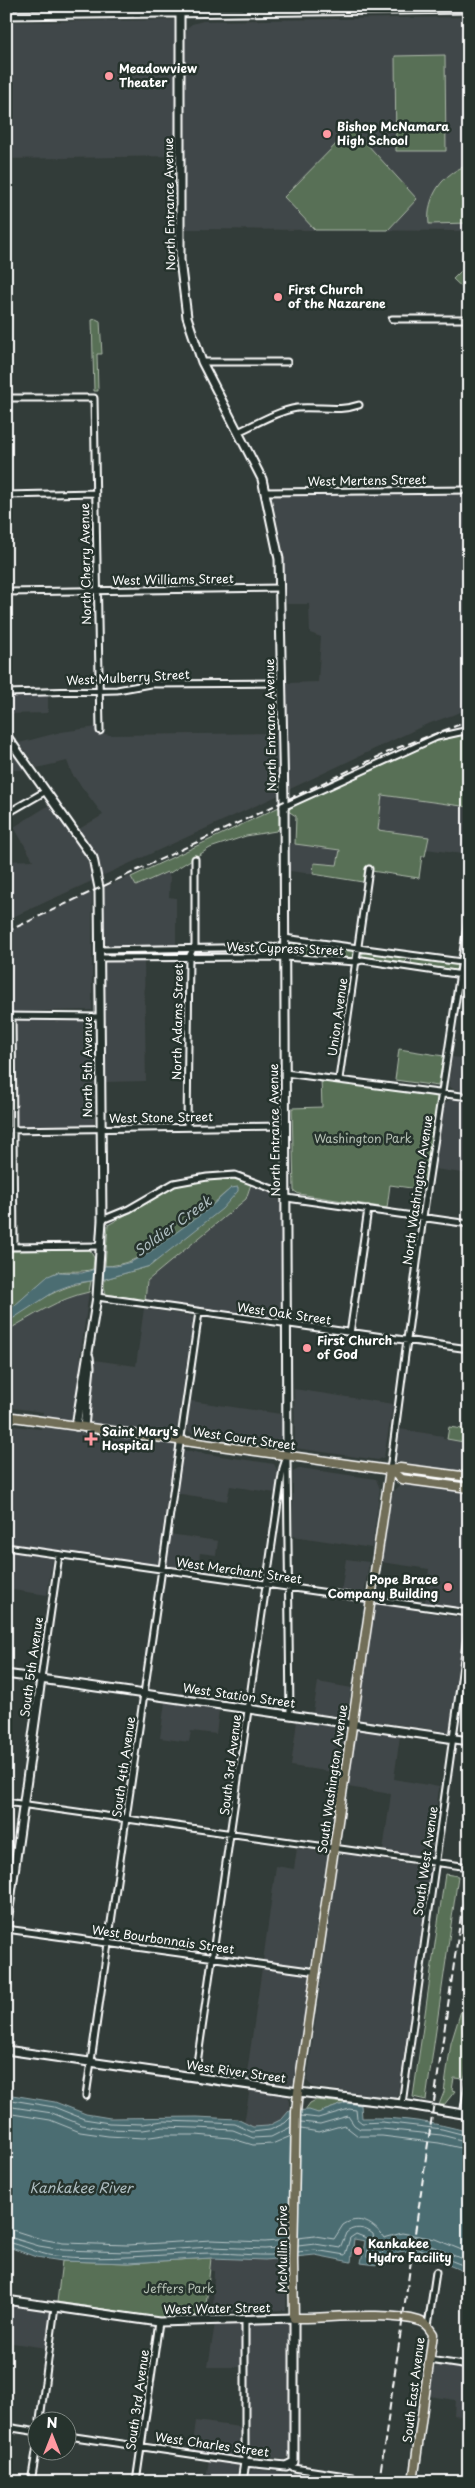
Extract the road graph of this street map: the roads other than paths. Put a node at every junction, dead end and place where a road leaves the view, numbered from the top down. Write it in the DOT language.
graph roads {
  1 [pos="335,9"];
  2 [pos="469,9"];
  3 [pos="180,10"];
  4 [pos="6,15"];
  5 [pos="469,318"];
  6 [pos="392,319"];
  7 [pos="202,362"];
  8 [pos="287,362"];
  9 [pos="6,398"];
  10 [pos="359,405"];
  11 [pos="238,432"];
  12 [pos="469,490"];
  13 [pos="266,492"];
  14 [pos="95,493"];
  15 [pos="6,495"];
  16 [pos="280,588"];
  17 [pos="96,591"];
  18 [pos="6,592"];
  19 [pos="282,683"];
  20 [pos="97,691"];
  21 [pos="6,693"];
  22 [pos="469,730"];
  23 [pos="100,731"];
  24 [pos="6,735"];
  25 [pos="46,791"];
  26 [pos="283,807"];
  27 [pos="6,814"];
  28 [pos="195,859"];
  29 [pos="369,869"];
  30 [pos="469,913"];
  31 [pos="284,938"];
  32 [pos="284,948"];
  33 [pos="358,948"];
  34 [pos="192,949"];
  35 [pos="99,950"];
  36 [pos="189,957"];
  37 [pos="284,957"];
  38 [pos="99,958"];
  39 [pos="356,962"];
  40 [pos="461,962"];
  41 [pos="469,963"];
  42 [pos="459,975"];
  43 [pos="469,976"];
  44 [pos="9,1016"];
  45 [pos="99,1016"];
  46 [pos="286,1073"];
  47 [pos="339,1079"];
  48 [pos="442,1093"];
  49 [pos="469,1097"];
  50 [pos="286,1126"];
  51 [pos="187,1127"];
  52 [pos="100,1129"];
  53 [pos="6,1130"];
  54 [pos="13,1130"];
  55 [pos="287,1196"];
  56 [pos="368,1209"];
  57 [pos="424,1217"];
  58 [pos="102,1220"];
  59 [pos="469,1224"];
  60 [pos="100,1246"];
  61 [pos="6,1247"];
  62 [pos="14,1247"];
  63 [pos="97,1297"];
  64 [pos="199,1312"];
  65 [pos="287,1325"];
  66 [pos="350,1334"];
  67 [pos="407,1341"];
  68 [pos="469,1349"];
  69 [pos="6,1416"];
  70 [pos="80,1427"];
  71 [pos="181,1441"];
  72 [pos="287,1456"];
  73 [pos="390,1470"];
  74 [pos="469,1478"];
  75 [pos="469,1488"];
  76 [pos="6,1547"];
  77 [pos="59,1555"];
  78 [pos="163,1570"];
  79 [pos="266,1584"];
  80 [pos="287,1588"];
  81 [pos="370,1599"];
  82 [pos="469,1614"];
  83 [pos="469,1622"];
  84 [pos="6,1674"];
  85 [pos="41,1679"];
  86 [pos="145,1694"];
  87 [pos="248,1709"];
  88 [pos="290,1715"];
  89 [pos="352,1724"];
  90 [pos="452,1739"];
  91 [pos="469,1741"];
  92 [pos="6,1802"];
  93 [pos="24,1804"];
  94 [pos="126,1818"];
  95 [pos="232,1833"];
  96 [pos="334,1848"];
  97 [pos="436,1862"];
  98 [pos="468,1867"];
  99 [pos="6,1929"];
  100 [pos="108,1943"];
  101 [pos="213,1957"];
  102 [pos="317,1972"];
  103 [pos="6,2050"];
  104 [pos="91,2062"];
  105 [pos="195,2077"];
  106 [pos="469,2078"];
  107 [pos="298,2092"];
  108 [pos="86,2096"];
  109 [pos="402,2104"];
  110 [pos="467,2116"];
  111 [pos="436,2272"];
  112 [pos="6,2300"];
  113 [pos="55,2307"];
  114 [pos="294,2318"];
  115 [pos="245,2319"];
  116 [pos="159,2322"];
  117 [pos="428,2326"];
  118 [pos="429,2360"];
  119 [pos="469,2366"];
  120 [pos="41,2410"];
  121 [pos="6,2427"];
  122 [pos="28,2430"];
  123 [pos="78,2437"];
  124 [pos="142,2447"];
  125 [pos="35,2460"];
  126 [pos="245,2462"];
  127 [pos="290,2465"];
  128 [pos="352,2478"];
  129 [pos="31,2482"];
  130 [pos="136,2482"];
  131 [pos="242,2482"];
  132 [pos="413,2482"];
  1 -- 2 [label="main road"];
  1 -- 3 [label="main road"];
  3 -- 4 [label="main road"];
  3 -- 7 [label="main road, North Entrance Avenue"];
  5 -- 6 [label="street"];
  7 -- 8 [label="street"];
  7 -- 11 [label="main road, North Entrance Avenue"];
  9 -- 14 [label="street, North Cherry Avenue"];
  10 -- 11 [label="street"];
  11 -- 13 [label="main road, North Entrance Avenue"];
  12 -- 13 [label="street, West Mertens Street"];
  13 -- 16 [label="main road, North Entrance Avenue"];
  14 -- 15 [label="street"];
  14 -- 17 [label="street, North Cherry Avenue"];
  16 -- 17 [label="street, West Williams Street"];
  16 -- 19 [label="main road, North Entrance Avenue"];
  17 -- 18 [label="street, West Williams Street"];
  17 -- 20 [label="street, North Cherry Avenue"];
  19 -- 20 [label="street, West Mulberry Street"];
  19 -- 26 [label="main road, North Entrance Avenue"];
  20 -- 21 [label="street, West Mulberry Street"];
  20 -- 23 [label="street, North Cherry Avenue"];
  22 -- 26 [label="street"];
  24 -- 25 [label="main road, North 5th Avenue"];
  25 -- 27 [label="street"];
  25 -- 35 [label="main road, North 5th Avenue"];
  26 -- 31 [label="main road, North Entrance Avenue"];
  28 -- 34 [label="street, North Adams Street"];
  29 -- 33 [label="street, Union Avenue"];
  30 -- 40 [label="street, North Washington Avenue"];
  31 -- 32 [label="main road, North Entrance Avenue"];
  31 -- 33 [label="street, West Cypress Street"];
  32 -- 34 [label="street, West Cypress Street"];
  32 -- 37 [label="main road, North Entrance Avenue"];
  33 -- 39 [label="street, Union Avenue"];
  33 -- 40 [label="street, West Cypress Street"];
  34 -- 35 [label="street, West Cypress Street"];
  34 -- 36 [label="street, North Adams Street"];
  35 -- 38 [label="main road, North 5th Avenue"];
  36 -- 37 [label="street, West Cypress Street"];
  36 -- 38 [label="street, West Cypress Street"];
  36 -- 51 [label="street, North Adams Street"];
  37 -- 39 [label="street, West Cypress Street"];
  37 -- 46 [label="main road, North Entrance Avenue"];
  38 -- 45 [label="main road, North 5th Avenue"];
  39 -- 42 [label="street, West Cypress Street"];
  39 -- 47 [label="street, Union Avenue"];
  40 -- 41 [label="street, West Cypress Street"];
  40 -- 42 [label="street, North Washington Avenue"];
  42 -- 43 [label="street, West Cypress Street"];
  42 -- 48 [label="street, North Washington Avenue"];
  44 -- 45 [label="street"];
  44 -- 54 [label="street"];
  45 -- 52 [label="main road, North 5th Avenue"];
  46 -- 47 [label="street"];
  46 -- 50 [label="main road, North Entrance Avenue"];
  47 -- 48 [label="street"];
  48 -- 49 [label="street"];
  48 -- 57 [label="street, North Washington Avenue"];
  50 -- 51 [label="street, West Stone Street"];
  50 -- 55 [label="main road, North Entrance Avenue"];
  51 -- 52 [label="street, West Stone Street"];
  52 -- 54 [label="street, West Stone Street"];
  52 -- 58 [label="main road, North 5th Avenue"];
  53 -- 54 [label="street, West Stone Street"];
  54 -- 62 [label="street"];
  55 -- 56 [label="street"];
  55 -- 58 [label="street"];
  55 -- 65 [label="main road, North Entrance Avenue"];
  56 -- 57 [label="street"];
  56 -- 66 [label="street"];
  57 -- 59 [label="street"];
  57 -- 67 [label="street, North Washington Avenue"];
  58 -- 60 [label="main road, North 5th Avenue"];
  60 -- 62 [label="street"];
  60 -- 63 [label="main road, North 5th Avenue"];
  61 -- 62 [label="street"];
  63 -- 64 [label="street, West Oak Street"];
  63 -- 70 [label="main road, North 5th Avenue"];
  64 -- 65 [label="street, West Oak Street"];
  64 -- 71 [label="street, South 4th Avenue"];
  65 -- 66 [label="street, West Oak Street"];
  65 -- 72 [label="main road, North Entrance Avenue"];
  66 -- 67 [label="street, West Oak Street"];
  67 -- 68 [label="street, West Oak Street"];
  67 -- 73 [label="street, North Washington Avenue"];
  69 -- 70 [label="main road, West Court Street"];
  70 -- 71 [label="main road, West Court Street"];
  71 -- 72 [label="main road, West Court Street"];
  71 -- 78 [label="street, South 4th Avenue"];
  72 -- 73 [label="main road, West Court Street"];
  72 -- 79 [label="street, South 3rd Avenue"];
  72 -- 80 [label="street"];
  73 -- 74 [label="main road, West Court Street"];
  73 -- 75 [label="main road, West Court Street"];
  73 -- 81 [label="main road, South Washington Avenue"];
  76 -- 77 [label="street, West Merchant Street"];
  77 -- 78 [label="street, West Merchant Street"];
  77 -- 85 [label="street, South 5th Avenue"];
  78 -- 79 [label="street, West Merchant Street"];
  78 -- 86 [label="street, South 4th Avenue"];
  79 -- 80 [label="street, West Merchant Street"];
  79 -- 87 [label="street, South 3rd Avenue"];
  80 -- 81 [label="street, West Merchant Street"];
  80 -- 88 [label="street"];
  81 -- 82 [label="street, West Merchant Street"];
  81 -- 89 [label="main road, South Washington Avenue"];
  83 -- 90 [label="street, South West Avenue"];
  84 -- 85 [label="main road, West Station Street"];
  85 -- 86 [label="main road, West Station Street"];
  85 -- 93 [label="main road, South 5th Avenue"];
  86 -- 87 [label="main road, West Station Street"];
  86 -- 94 [label="street, South 4th Avenue"];
  87 -- 88 [label="main road, West Station Street"];
  87 -- 95 [label="street, South 3rd Avenue"];
  88 -- 89 [label="main road, West Station Street"];
  89 -- 90 [label="main road, West Station Street"];
  89 -- 96 [label="main road, South Washington Avenue"];
  90 -- 91 [label="main road, West Station Street"];
  90 -- 97 [label="street, South West Avenue"];
  92 -- 93 [label="street"];
  93 -- 94 [label="street"];
  93 -- 99 [label="main road, South 5th Avenue"];
  94 -- 95 [label="street"];
  94 -- 100 [label="street, South 4th Avenue"];
  95 -- 96 [label="street"];
  95 -- 101 [label="street, South 3rd Avenue"];
  96 -- 97 [label="street"];
  96 -- 102 [label="main road, South Washington Avenue"];
  97 -- 98 [label="street"];
  97 -- 109 [label="street, South West Avenue"];
  99 -- 100 [label="street, West Bourbonnais Street"];
  100 -- 101 [label="street, West Bourbonnais Street"];
  100 -- 104 [label="street, South 4th Avenue"];
  101 -- 102 [label="street, West Bourbonnais Street"];
  101 -- 105 [label="street, South 3rd Avenue"];
  102 -- 107 [label="main road, South Washington Avenue"];
  103 -- 104 [label="main road, West River Street"];
  104 -- 105 [label="main road, West River Street"];
  104 -- 108 [label="street, South 4th Avenue"];
  105 -- 107 [label="main road, West River Street"];
  106 -- 110 [label="street"];
  107 -- 109 [label="main road, West River Street"];
  107 -- 114 [label="main road, McMullin Drive"];
  109 -- 110 [label="main road, West River Street"];
  111 -- 117 [label="street, South East Avenue"];
  112 -- 113 [label="main road, West Water Street"];
  113 -- 116 [label="main road, West Water Street"];
  113 -- 120 [label="street"];
  114 -- 115 [label="main road, West Water Street"];
  114 -- 117 [label="main road, West Water Street"];
  114 -- 127 [label="main road, McMullin Drive"];
  115 -- 116 [label="main road, West Water Street"];
  115 -- 126 [label="street"];
  116 -- 124 [label="street, South 3rd Avenue"];
  117 -- 118 [label="main road, South East Avenue"];
  118 -- 119 [label="street"];
  118 -- 132 [label="main road, South East Avenue"];
  121 -- 122 [label="street"];
  123 -- 124 [label="street, West Charles Street"];
  124 -- 126 [label="street, West Charles Street"];
  124 -- 130 [label="street, South 3rd Avenue"];
  125 -- 129 [label="street"];
  126 -- 127 [label="main road, West Charles Street"];
  126 -- 131 [label="main road"];
  127 -- 128 [label="street, West Charles Street"];
}
